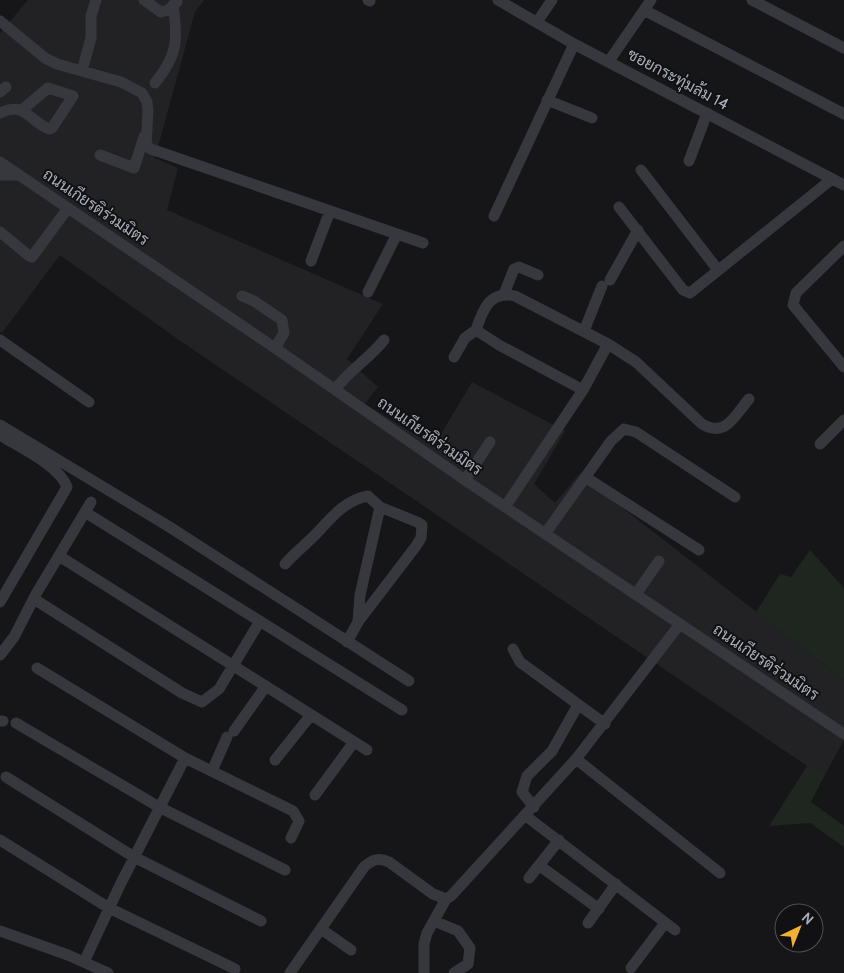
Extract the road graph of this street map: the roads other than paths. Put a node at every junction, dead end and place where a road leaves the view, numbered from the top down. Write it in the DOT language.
graph roads {
  1 [pos="96,0"];
  2 [pos="144,0"];
  3 [pos="498,0"];
  4 [pos="552,0"];
  5 [pos="651,0"];
  6 [pos="752,0"];
  7 [pos="176,3"];
  8 [pos="644,10"];
  9 [pos="0,21"];
  10 [pos="537,22"];
  11 [pos="574,44"];
  12 [pos="844,48"];
  13 [pos="609,61"];
  14 [pos="82,71"];
  15 [pos="155,83"];
  16 [pos="548,100"];
  17 [pos="22,110"];
  18 [pos="0,113"];
  19 [pos="707,113"];
  20 [pos="844,114"];
  21 [pos="592,118"];
  22 [pos="146,131"];
  23 [pos="100,155"];
  24 [pos="689,161"];
  25 [pos="0,162"];
  26 [pos="641,170"];
  27 [pos="0,175"];
  28 [pos="18,175"];
  29 [pos="832,178"];
  30 [pos="844,185"];
  31 [pos="619,207"];
  32 [pos="68,208"];
  33 [pos="330,211"];
  34 [pos="494,216"];
  35 [pos="638,230"];
  36 [pos="0,232"];
  37 [pos="397,234"];
  38 [pos="423,243"];
  39 [pos="844,246"];
  40 [pos="311,261"];
  41 [pos="718,270"];
  42 [pos="538,275"];
  43 [pos="368,292"];
  44 [pos="504,294"];
  45 [pos="242,296"];
  46 [pos="476,330"];
  47 [pos="584,331"];
  48 [pos="0,340"];
  49 [pos="384,340"];
  50 [pos="608,344"];
  51 [pos="276,348"];
  52 [pos="454,357"];
  53 [pos="844,367"];
  54 [pos="335,390"];
  55 [pos="583,390"];
  56 [pos="749,399"];
  57 [pos="89,402"];
  58 [pos="844,420"];
  59 [pos="0,424"];
  60 [pos="0,435"];
  61 [pos="490,442"];
  62 [pos="820,444"];
  63 [pos="585,477"];
  64 [pos="465,480"];
  65 [pos="735,497"];
  66 [pos="380,507"];
  67 [pos="505,507"];
  68 [pos="545,534"];
  69 [pos="699,550"];
  70 [pos="59,556"];
  71 [pos="659,561"];
  72 [pos="285,564"];
  73 [pos="636,594"];
  74 [pos="34,599"];
  75 [pos="0,602"];
  76 [pos="260,621"];
  77 [pos="358,622"];
  78 [pos="680,624"];
  79 [pos="347,642"];
  80 [pos="513,649"];
  81 [pos="0,655"];
  82 [pos="234,666"];
  83 [pos="37,668"];
  84 [pos="409,681"];
  85 [pos="266,686"];
  86 [pos="578,705"];
  87 [pos="402,710"];
  88 [pos="311,715"];
  89 [pos="16,722"];
  90 [pos="604,724"];
  91 [pos="844,734"];
  92 [pos="354,742"];
  93 [pos="367,750"];
  94 [pos="185,758"];
  95 [pos="576,759"];
  96 [pos="275,760"];
  97 [pos="212,771"];
  98 [pos="6,777"];
  99 [pos="315,795"];
  100 [pos="160,807"];
  101 [pos="530,811"];
  102 [pos="292,838"];
  103 [pos="0,840"];
  104 [pos="559,840"];
  105 [pos="134,858"];
  106 [pos="540,866"];
  107 [pos="285,870"];
  108 [pos="720,874"];
  109 [pos="530,878"];
  110 [pos="616,884"];
  111 [pos="446,899"];
  112 [pos="109,908"];
  113 [pos="599,909"];
  114 [pos="261,921"];
  115 [pos="434,921"];
  116 [pos="665,922"];
  117 [pos="588,923"];
  118 [pos="321,929"];
  119 [pos="675,930"];
  120 [pos="0,931"];
  121 [pos="351,950"];
  122 [pos="84,962"];
  123 [pos="631,968"];
  124 [pos="235,969"];
  125 [pos="108,973"];
  126 [pos="290,973"];
  127 [pos="424,973"];
  128 [pos="454,973"];
  1 -- 14 [label="street"];
  2 -- 7 [label="street"];
  3 -- 10 [label="street, ซอยกระทุ่มล้ม 14"];
  4 -- 10 [label="street"];
  5 -- 8 [label="street"];
  6 -- 12 [label="street"];
  7 -- 15 [label="street"];
  8 -- 13 [label="street"];
  8 -- 20 [label="street"];
  9 -- 14 [label="street"];
  10 -- 11 [label="street, ซอยกระทุ่มล้ม 14"];
  11 -- 13 [label="street, ซอยกระทุ่มล้ม 14"];
  11 -- 16 [label="street"];
  13 -- 19 [label="street, ซอยกระทุ่มล้ม 14"];
  14 -- 22 [label="street"];
  16 -- 21 [label="street"];
  16 -- 34 [label="street"];
  17 -- 18 [label="street"];
  19 -- 24 [label="street"];
  19 -- 29 [label="street, ซอยกระทุ่มล้ม 14"];
  22 -- 23 [label="street"];
  22 -- 33 [label="street"];
  25 -- 28 [label="street, ถนนเกียรติร่วมมิตร"];
  26 -- 41 [label="street"];
  27 -- 28 [label="street"];
  28 -- 32 [label="street, ถนนเกียรติร่วมมิตร"];
  29 -- 30 [label="street, ซอยกระทุ่มล้ม 14"];
  29 -- 41 [label="street"];
  31 -- 35 [label="street"];
  32 -- 36 [label="street"];
  32 -- 51 [label="street, ถนนเกียรติร่วมมิตร"];
  33 -- 37 [label="street"];
  33 -- 40 [label="street"];
  35 -- 41 [label="street"];
  35 -- 47 [label="street"];
  37 -- 38 [label="street"];
  37 -- 43 [label="street"];
  39 -- 53 [label="street"];
  42 -- 44 [label="street"];
  44 -- 46 [label="street"];
  44 -- 47 [label="street"];
  45 -- 51 [label="street"];
  46 -- 52 [label="street"];
  46 -- 55 [label="street"];
  47 -- 50 [label="street"];
  48 -- 57 [label="street"];
  49 -- 54 [label="street"];
  50 -- 55 [label="street"];
  50 -- 56 [label="street"];
  51 -- 54 [label="street, ถนนเกียรติร่วมมิตร"];
  54 -- 64 [label="street, ถนนเกียรติร่วมมิตร"];
  55 -- 67 [label="street"];
  58 -- 62 [label="street"];
  59 -- 79 [label="street"];
  60 -- 75 [label="street"];
  61 -- 64 [label="street"];
  63 -- 65 [label="street"];
  63 -- 68 [label="street"];
  63 -- 69 [label="street"];
  64 -- 67 [label="street, ถนนเกียรติร่วมมิตร"];
  66 -- 72 [label="street"];
  66 -- 77 [label="street"];
  66 -- 77 [label="street"];
  67 -- 68 [label="street, ถนนเกียรติร่วมมิตร"];
  68 -- 73 [label="street, ถนนเกียรติร่วมมิตร"];
  70 -- 74 [label="street"];
  70 -- 76 [label="street"];
  70 -- 82 [label="street"];
  71 -- 73 [label="street"];
  73 -- 78 [label="street, ถนนเกียรติร่วมมิตร"];
  74 -- 81 [label="street"];
  74 -- 82 [label="street"];
  76 -- 82 [label="street"];
  76 -- 87 [label="street"];
  77 -- 79 [label="street"];
  78 -- 90 [label="street"];
  78 -- 91 [label="street, ถนนเกียรติร่วมมิตร"];
  79 -- 84 [label="street"];
  80 -- 86 [label="street"];
  82 -- 85 [label="street"];
  83 -- 94 [label="street"];
  85 -- 88 [label="street"];
  85 -- 97 [label="street"];
  86 -- 90 [label="street"];
  86 -- 101 [label="street"];
  88 -- 92 [label="street"];
  88 -- 96 [label="street"];
  89 -- 100 [label="street"];
  90 -- 95 [label="street"];
  92 -- 93 [label="street"];
  92 -- 99 [label="street"];
  94 -- 97 [label="street"];
  94 -- 100 [label="street"];
  95 -- 101 [label="street"];
  95 -- 108 [label="street"];
  97 -- 102 [label="street"];
  98 -- 105 [label="street"];
  100 -- 105 [label="street"];
  100 -- 107 [label="street"];
  101 -- 104 [label="street"];
  101 -- 111 [label="street"];
  103 -- 112 [label="street"];
  104 -- 106 [label="street"];
  104 -- 110 [label="street"];
  105 -- 112 [label="street"];
  105 -- 114 [label="street"];
  106 -- 109 [label="street"];
  106 -- 113 [label="street"];
  110 -- 113 [label="street"];
  110 -- 116 [label="street"];
  111 -- 115 [label="street"];
  111 -- 118 [label="street"];
  112 -- 122 [label="street"];
  112 -- 124 [label="street"];
  113 -- 117 [label="street"];
  115 -- 127 [label="street"];
  115 -- 128 [label="street"];
  116 -- 119 [label="street"];
  116 -- 123 [label="street"];
  118 -- 121 [label="street"];
  118 -- 126 [label="street"];
  120 -- 122 [label="street"];
  122 -- 125 [label="street"];
}
